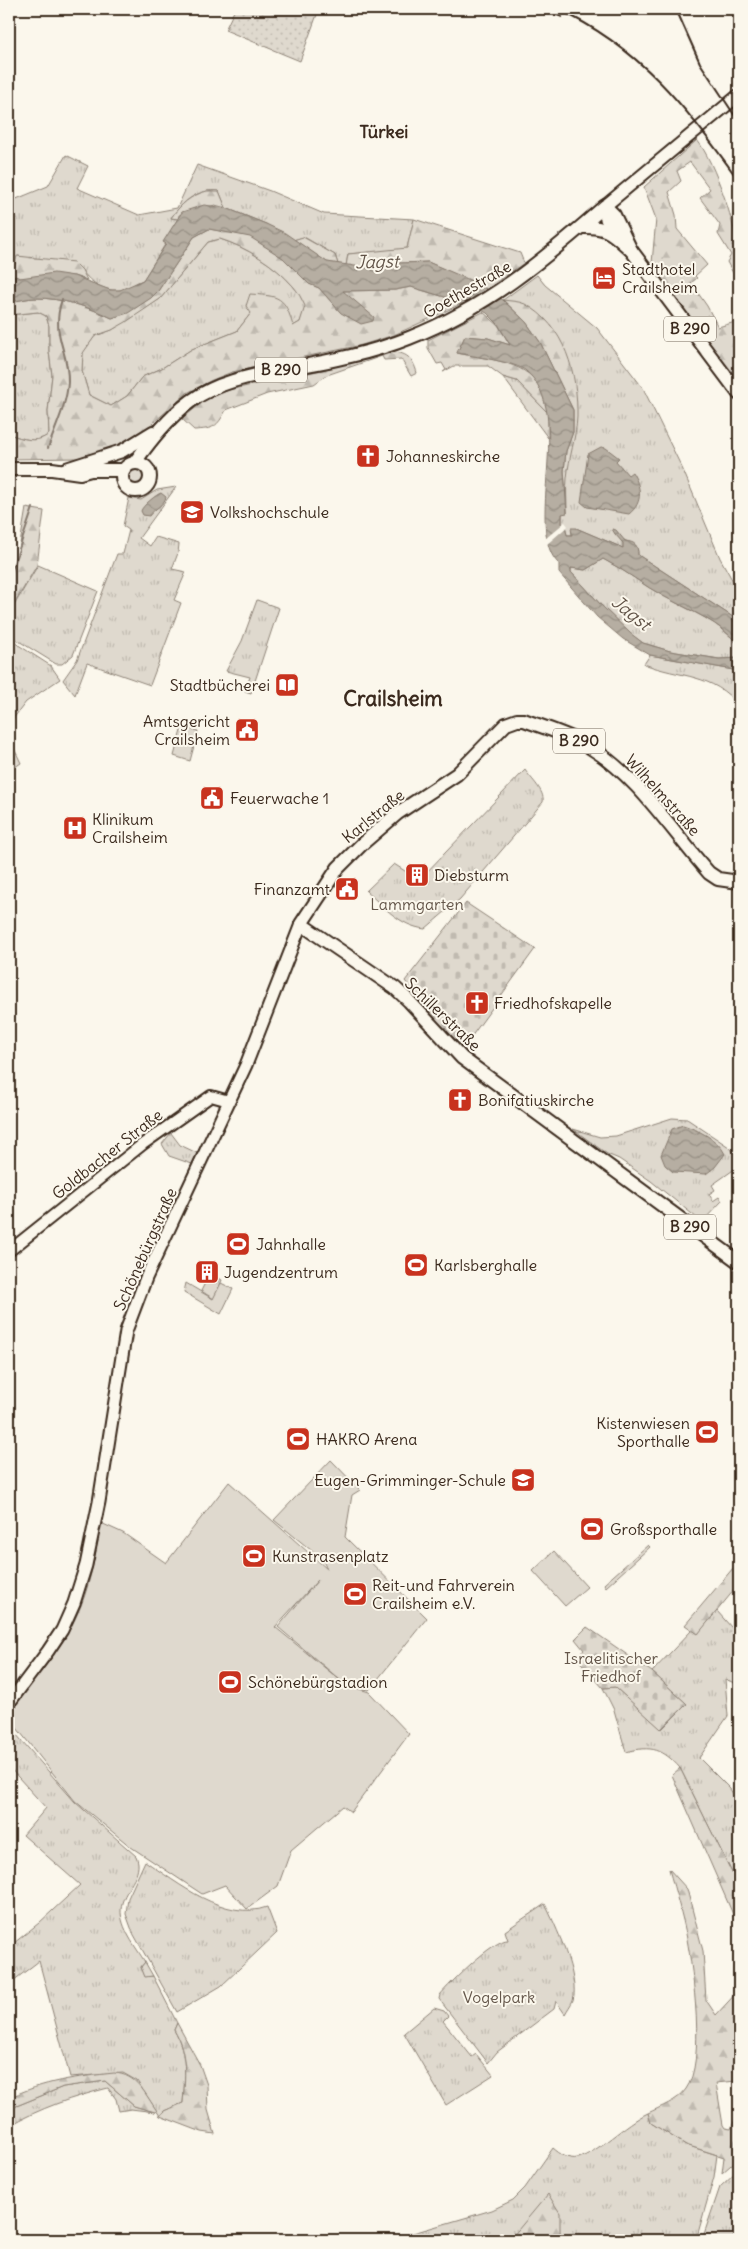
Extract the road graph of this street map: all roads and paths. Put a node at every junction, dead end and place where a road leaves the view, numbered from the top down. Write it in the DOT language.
graph roads {
  1 [pos="739,96"];
  2 [pos="605,206"];
  3 [pos="582,227"];
  4 [pos="616,235"];
  5 [pos="631,250"];
  6 [pos="739,394"];
  7 [pos="166,424"];
  8 [pos="140,464"];
  9 [pos="9,469"];
  10 [pos="63,470"];
  11 [pos="123,475"];
  12 [pos="502,728"];
  13 [pos="739,882"];
  14 [pos="301,924"];
  15 [pos="229,1101"];
  16 [pos="9,1251"];
  17 [pos="739,1262"];
  18 [pos="9,1704"];
  1 -- 2 [label="main road, Goethestraße"];
  2 -- 3 [label="main road, Goethestraße"];
  2 -- 4 [label="main road"];
  2 -- 5 [label="main road, B 290"];
  3 -- 4 [label="main road, B 290"];
  3 -- 7 [label="main road, Goethestraße / B 290"];
  4 -- 5 [label="main road, B 290"];
  5 -- 6 [label="main road, B 290"];
  7 -- 8 [label="main road, Goethestraße / B 290"];
  7 -- 10 [label="main road, B 290"];
  8 -- 11 [label="main road"];
  8 -- 11 [label="main road, B 290"];
  9 -- 10 [label="main road, B 290"];
  10 -- 11 [label="main road, B 290"];
  12 -- 13 [label="main road, Wilhelmstraße / B 290"];
  12 -- 14 [label="main road, Karlstraße / B 290"];
  14 -- 15 [label="main road, Schönebürgstraße"];
  14 -- 17 [label="main road, Schillerstraße / B 290"];
  15 -- 16 [label="street, Goldbacher Straße"];
  15 -- 18 [label="main road, Schönebürgstraße"];
}
